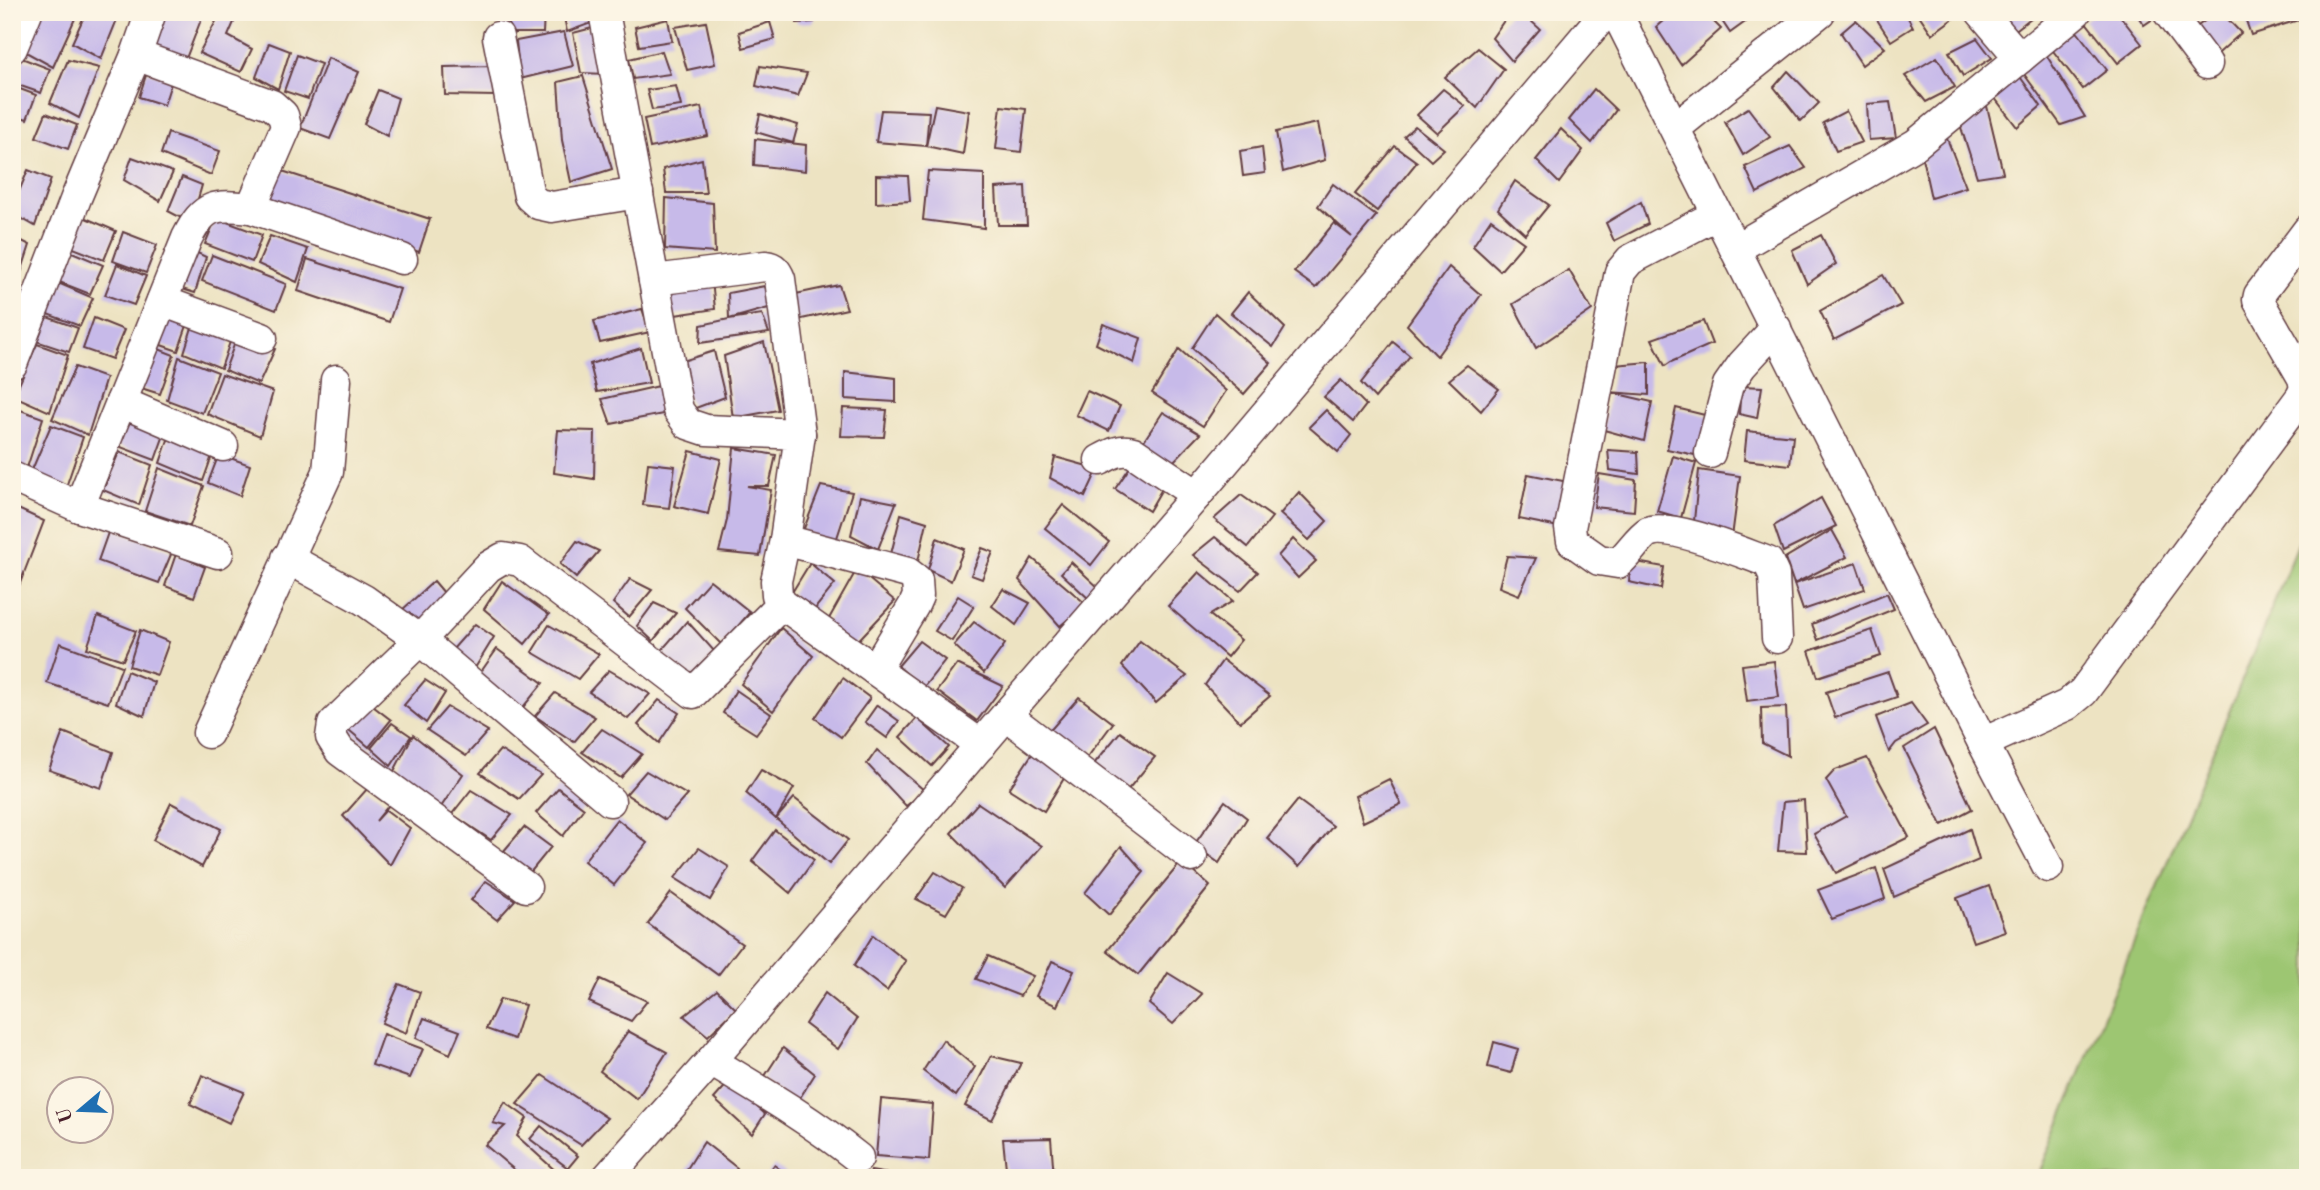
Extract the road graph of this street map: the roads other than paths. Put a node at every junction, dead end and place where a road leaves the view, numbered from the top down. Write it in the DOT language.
graph roads {
  1 [pos="27,12"];
  2 [pos="151,12"];
  3 [pos="604,12"];
  4 [pos="1606,12"];
  5 [pos="1616,12"];
  6 [pos="1820,12"];
  7 [pos="1981,12"];
  8 [pos="2076,12"];
  9 [pos="2168,12"];
  10 [pos="498,37"];
  11 [pos="12,48"];
  12 [pos="136,55"];
  13 [pos="2020,58"];
  14 [pos="2207,64"];
  15 [pos="1675,128"];
  16 [pos="638,193"];
  17 [pos="251,208"];
  18 [pos="1716,215"];
  19 [pos="2308,230"];
  20 [pos="1735,249"];
  21 [pos="402,259"];
  22 [pos="654,279"];
  23 [pos="162,301"];
  24 [pos="1776,328"];
  25 [pos="262,338"];
  26 [pos="12,364"];
  27 [pos="335,380"];
  28 [pos="121,402"];
  29 [pos="800,434"];
  30 [pos="223,446"];
  31 [pos="1710,453"];
  32 [pos="1100,460"];
  33 [pos="12,477"];
  34 [pos="1197,495"];
  35 [pos="79,507"];
  36 [pos="785,540"];
  37 [pos="218,553"];
  38 [pos="287,558"];
  39 [pos="782,604"];
  40 [pos="1777,638"];
  41 [pos="420,640"];
  42 [pos="875,670"];
  43 [pos="1006,715"];
  44 [pos="208,733"];
  45 [pos="1983,743"];
  46 [pos="981,745"];
  47 [pos="610,801"];
  48 [pos="1192,857"];
  49 [pos="2048,867"];
  50 [pos="526,887"];
  51 [pos="711,1061"];
  52 [pos="858,1158"];
  53 [pos="607,1178"];
  1 -- 11 [label="street"];
  2 -- 12 [label="street"];
  3 -- 16 [label="street"];
  4 -- 34 [label="street"];
  5 -- 15 [label="street"];
  6 -- 15 [label="street"];
  7 -- 13 [label="street"];
  8 -- 13 [label="street"];
  9 -- 14 [label="street"];
  10 -- 16 [label="street"];
  12 -- 17 [label="street"];
  12 -- 26 [label="street"];
  13 -- 20 [label="street"];
  15 -- 18 [label="street"];
  16 -- 22 [label="street"];
  17 -- 21 [label="street"];
  17 -- 23 [label="street"];
  18 -- 20 [label="street"];
  18 -- 40 [label="street"];
  19 -- 45 [label="street"];
  20 -- 24 [label="street"];
  22 -- 29 [label="street"];
  22 -- 29 [label="street"];
  23 -- 25 [label="street"];
  23 -- 28 [label="street"];
  24 -- 31 [label="street"];
  24 -- 45 [label="street"];
  27 -- 38 [label="street"];
  28 -- 30 [label="street"];
  28 -- 35 [label="street"];
  29 -- 36 [label="street"];
  32 -- 34 [label="street"];
  33 -- 35 [label="street"];
  34 -- 43 [label="street"];
  35 -- 37 [label="street"];
  36 -- 39 [label="street"];
  36 -- 42 [label="street"];
  38 -- 41 [label="street"];
  38 -- 44 [label="street"];
  39 -- 41 [label="street"];
  39 -- 42 [label="street"];
  41 -- 47 [label="street"];
  41 -- 50 [label="street"];
  42 -- 46 [label="street"];
  43 -- 46 [label="street"];
  43 -- 48 [label="street"];
  45 -- 49 [label="street"];
  46 -- 51 [label="street"];
  51 -- 52 [label="street"];
  51 -- 53 [label="street"];
}
